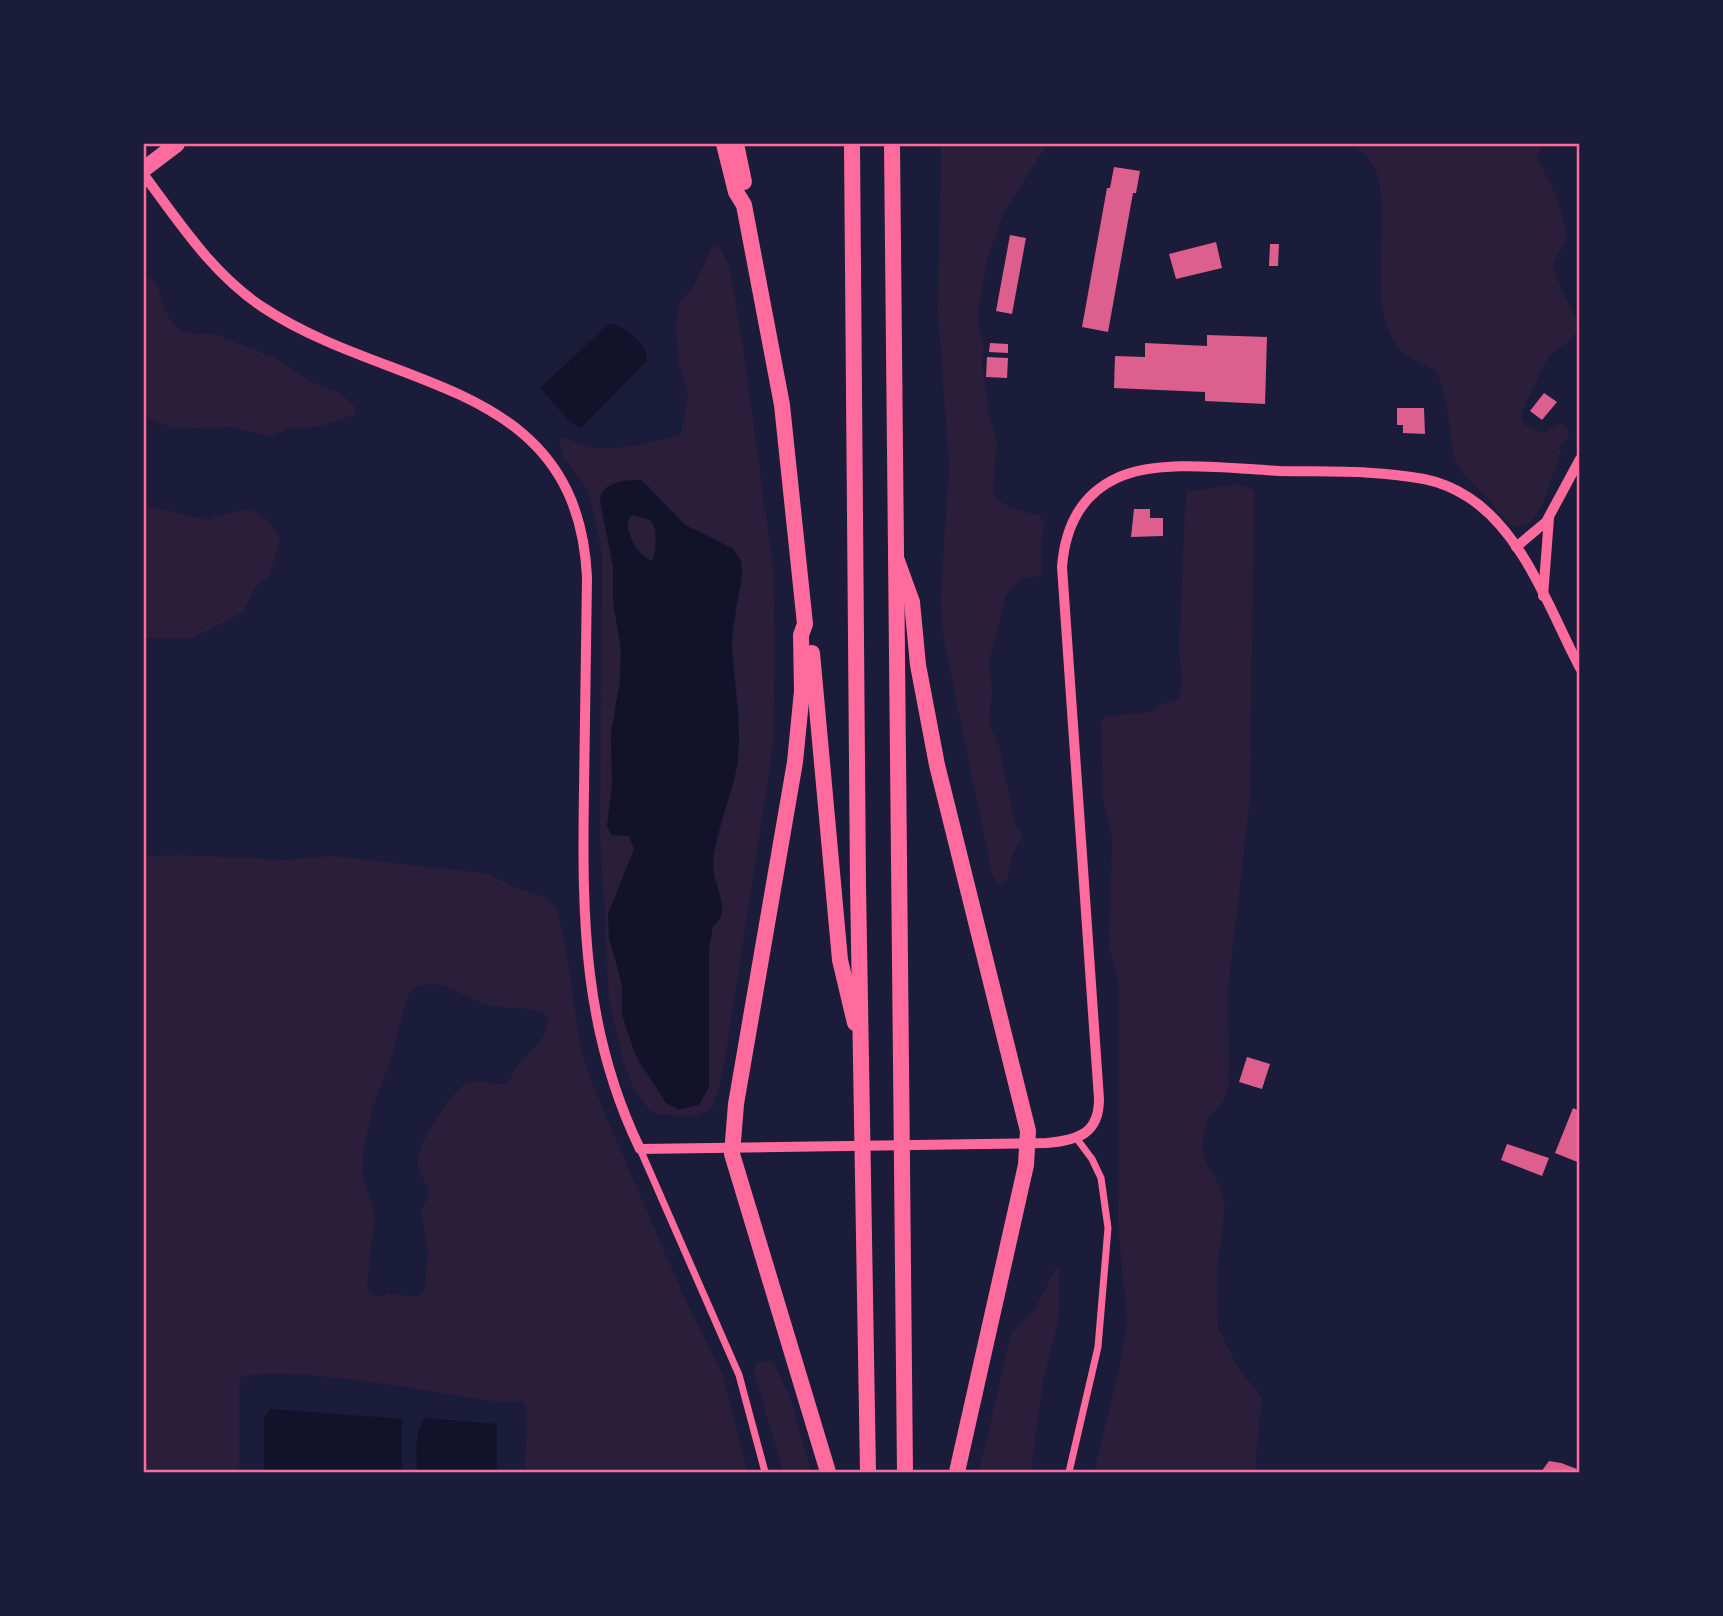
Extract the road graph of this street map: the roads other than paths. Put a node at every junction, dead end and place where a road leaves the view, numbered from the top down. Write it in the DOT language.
graph roads {
  1 [pos="177,144"];
  2 [pos="724,144"];
  3 [pos="736,144"];
  4 [pos="852,144"];
  5 [pos="892,144"];
  6 [pos="144,169"];
  7 [pos="144,175"];
  8 [pos="744,205"];
  9 [pos="1580,459"];
  10 [pos="1552,509"];
  11 [pos="1516,547"];
  12 [pos="894,552"];
  13 [pos="1543,596"];
  14 [pos="804,624"];
  15 [pos="1580,668"];
  16 [pos="861,1036"];
  17 [pos="1077,1139"];
  18 [pos="1028,1143"];
  19 [pos="732,1146"];
  20 [pos="640,1149"];
  21 [pos="765,1472"];
  22 [pos="828,1472"];
  23 [pos="869,1472"];
  24 [pos="905,1472"];
  25 [pos="957,1472"];
  26 [pos="1069,1472"];
  1 -- 6 [label="highway"];
  2 -- 8 [label="highway"];
  3 -- 8 [label="highway"];
  4 -- 16 [label="highway"];
  5 -- 12 [label="highway"];
  7 -- 20 [label="street"];
  8 -- 14 [label="highway"];
  9 -- 10 [label="street"];
  10 -- 11 [label="street"];
  10 -- 13 [label="street"];
  11 -- 13 [label="street"];
  11 -- 17 [label="street"];
  12 -- 18 [label="highway"];
  12 -- 24 [label="highway"];
  13 -- 15 [label="street"];
  14 -- 16 [label="highway"];
  14 -- 19 [label="highway"];
  16 -- 23 [label="highway"];
  17 -- 18 [label="street"];
  17 -- 26 [label="street"];
  18 -- 19 [label="street"];
  18 -- 25 [label="highway"];
  19 -- 20 [label="street"];
  19 -- 22 [label="highway"];
  20 -- 21 [label="street"];
}
